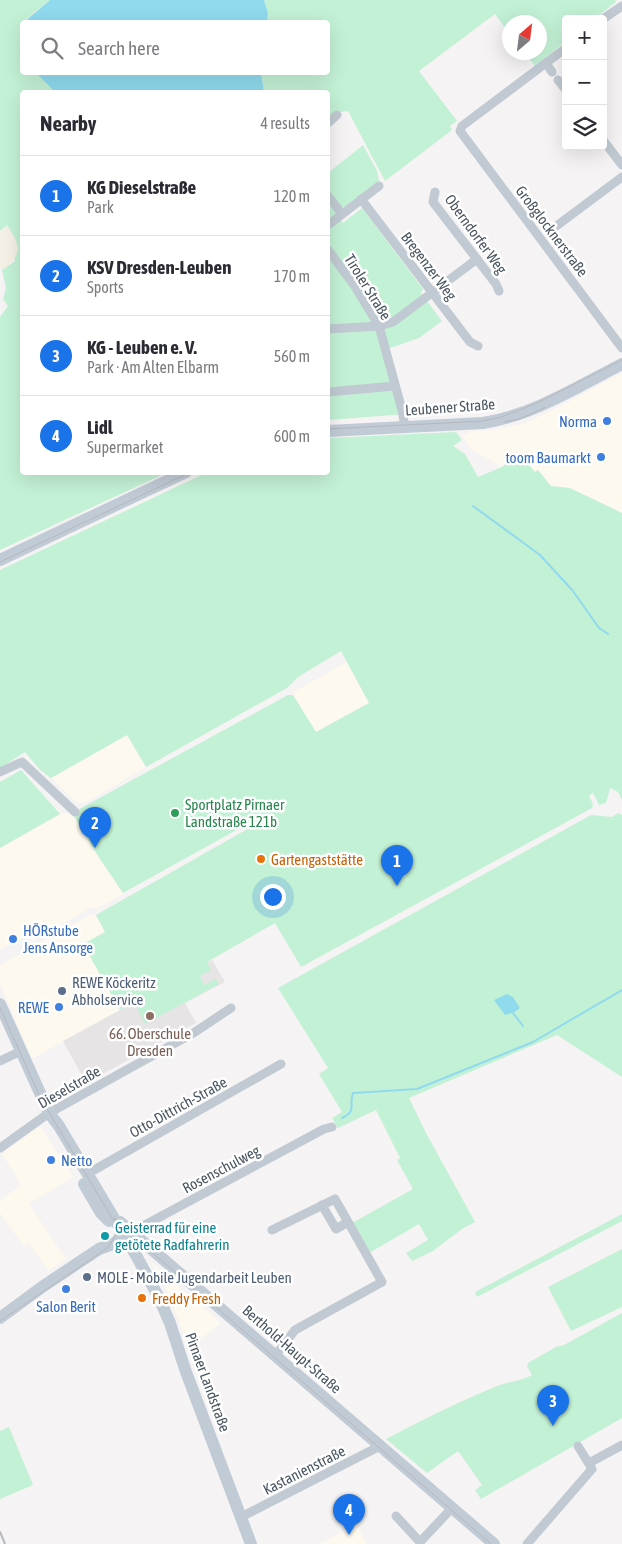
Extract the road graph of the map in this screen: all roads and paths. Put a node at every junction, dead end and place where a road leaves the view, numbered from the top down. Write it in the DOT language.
graph roads {
  1 [pos="622,6"];
  2 [pos="607,16"];
  3 [pos="562,51"];
  4 [pos="546,63"];
  5 [pos="552,72"];
  6 [pos="558,80"];
  7 [pos="562,85"];
  8 [pos="337,115"];
  9 [pos="330,121"];
  10 [pos="607,145"];
  11 [pos="622,166"];
  12 [pos="622,177"];
  13 [pos="379,186"];
  14 [pos="435,192"];
  15 [pos="330,199"];
  16 [pos="361,199"];
  17 [pos="342,214"];
  18 [pos="330,223"];
  19 [pos="555,226"];
  20 [pos="330,253"];
  21 [pos="477,259"];
  22 [pos="499,291"];
  23 [pos="432,292"];
  24 [pos="379,326"];
  25 [pos="330,329"];
  26 [pos="478,346"];
  27 [pos="622,348"];
  28 [pos="622,364"];
  29 [pos="394,386"];
  30 [pos="330,392"];
  31 [pos="405,427"];
  32 [pos="330,431"];
  33 [pos="180,475"];
  34 [pos="0,560"];
  35 [pos="0,772"];
  36 [pos="75,812"];
  37 [pos="0,1004"];
  38 [pos="231,1008"];
  39 [pos="21,1051"];
  40 [pos="0,1061"];
  41 [pos="281,1064"];
  42 [pos="49,1113"];
  43 [pos="332,1127"];
  44 [pos="0,1148"];
  45 [pos="87,1174"];
  46 [pos="322,1205"];
  47 [pos="111,1213"];
  48 [pos="348,1222"];
  49 [pos="272,1230"];
  50 [pos="128,1234"];
  51 [pos="0,1318"];
  52 [pos="275,1356"];
  53 [pos="622,1445"];
  54 [pos="380,1446"];
  55 [pos="578,1446"];
  56 [pos="588,1463"];
  57 [pos="452,1508"];
  58 [pos="396,1516"];
  59 [pos="241,1517"];
  60 [pos="250,1544"];
  61 [pos="494,1544"];
  62 [pos="527,1544"];
  1 -- 2 [label="street"];
  3 -- 4 [label="street"];
  4 -- 5 [label="street"];
  4 -- 27 [label="street, Großglocknerstraße"];
  6 -- 7 [label="street"];
  8 -- 9 [label="street"];
  10 -- 11 [label="street"];
  12 -- 19 [label="street"];
  13 -- 16 [label="street"];
  14 -- 21 [label="street, Oberndorfer Weg"];
  15 -- 17 [label="street"];
  16 -- 17 [label="street"];
  16 -- 23 [label="street, Bregenzer Weg"];
  17 -- 18 [label="street"];
  20 -- 24 [label="street, Tiroler Straße"];
  21 -- 22 [label="street, Oberndorfer Weg"];
  21 -- 23 [label="street"];
  23 -- 24 [label="street"];
  23 -- 26 [label="street, Bregenzer Weg"];
  24 -- 25 [label="street"];
  24 -- 29 [label="street, Tiroler Straße"];
  28 -- 31 [label="street, Leubener Straße"];
  29 -- 30 [label="street"];
  29 -- 31 [label="street, Tiroler Straße"];
  31 -- 32 [label="street, Leubener Straße"];
  33 -- 34 [label="street"];
  35 -- 36 [label="street"];
  37 -- 39 [label="street, Pirnaer Landstraße"];
  38 -- 42 [label="street, Dieselstraße"];
  39 -- 40 [label="street"];
  39 -- 42 [label="street, Pirnaer Landstraße"];
  41 -- 45 [label="street, Otto-Dittrich-Straße"];
  42 -- 44 [label="street, Dieselstraße"];
  42 -- 45 [label="street, Pirnaer Landstraße"];
  42 -- 50 [label="street, Pirnaer Landstraße"];
  43 -- 50 [label="street, Rosenschulweg"];
  45 -- 47 [label="street, Pirnaer Landstraße"];
  46 -- 48 [label="street"];
  46 -- 48 [label="street"];
  46 -- 49 [label="street"];
  47 -- 50 [label="street, Berthold-Haupt-Straße"];
  48 -- 52 [label="street"];
  50 -- 51 [label="street"];
  50 -- 52 [label="street, Berthold-Haupt-Straße"];
  50 -- 59 [label="street, Pirnaer Landstraße"];
  52 -- 54 [label="street, Berthold-Haupt-Straße"];
  53 -- 56 [label="street"];
  54 -- 57 [label="street, Berthold-Haupt-Straße"];
  54 -- 59 [label="street, Kastanienstraße"];
  55 -- 56 [label="street"];
  56 -- 62 [label="street"];
  57 -- 58 [label="street"];
  57 -- 61 [label="street, Berthold-Haupt-Straße"];
  59 -- 60 [label="street, Pirnaer Landstraße"];
}
